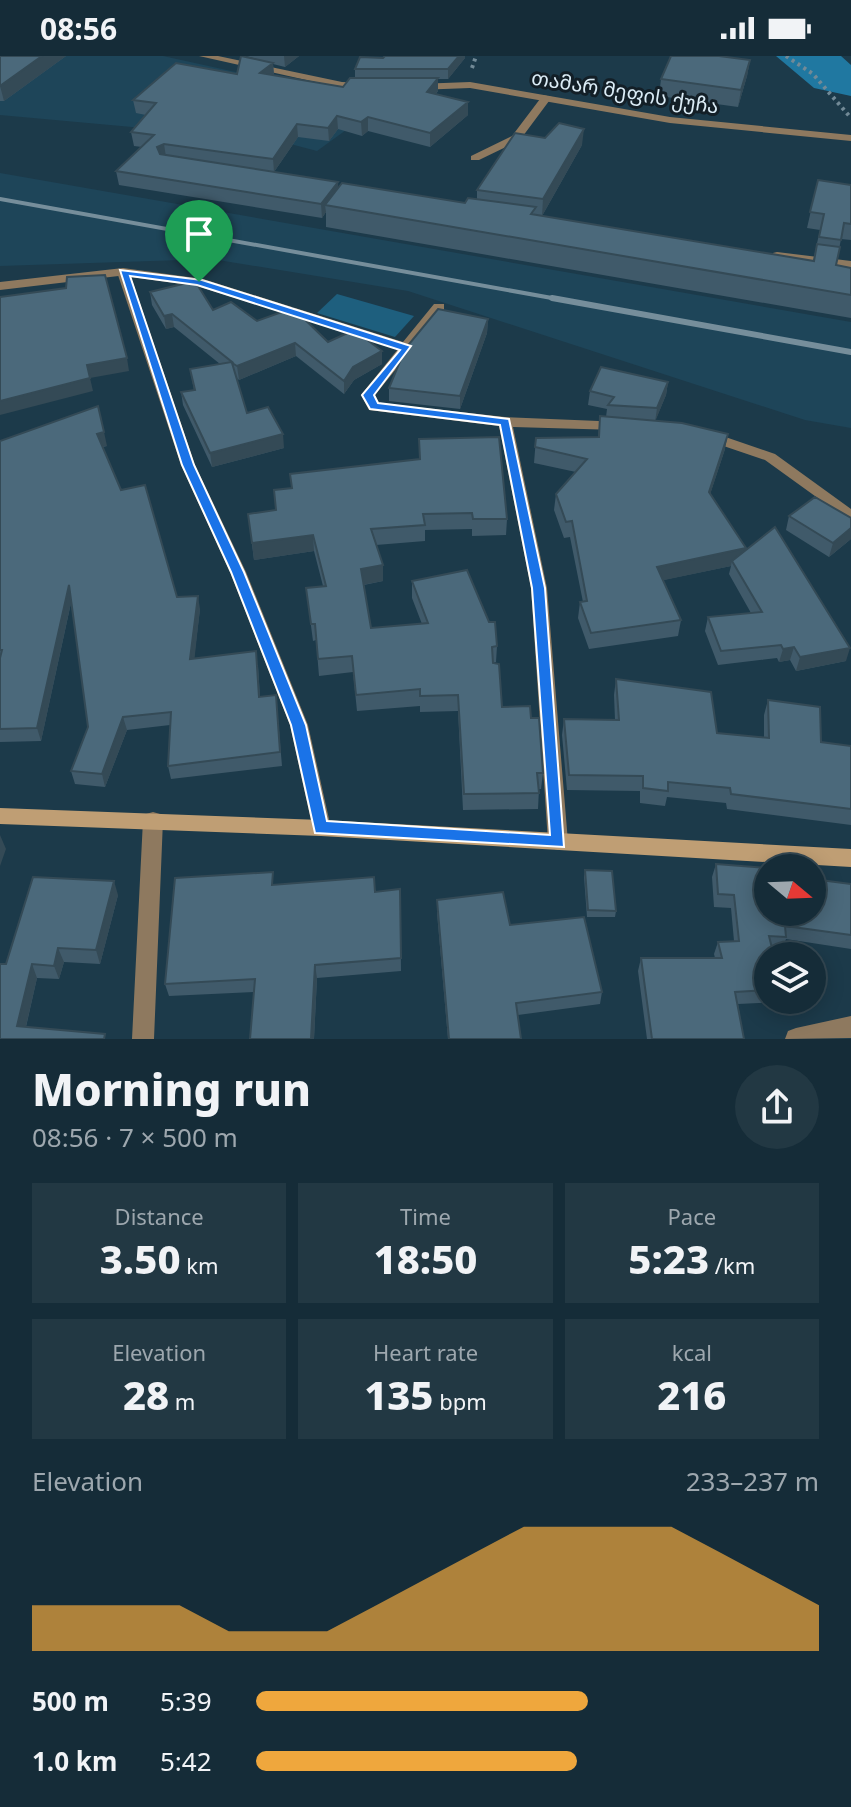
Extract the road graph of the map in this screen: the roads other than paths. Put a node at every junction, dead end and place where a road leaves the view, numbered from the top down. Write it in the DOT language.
graph roads {
  1 [pos="204,56"];
  2 [pos="374,86"];
  3 [pos="403,87"];
  4 [pos="547,97"];
  5 [pos="851,138"];
  6 [pos="475,158"];
  7 [pos="759,254"];
  8 [pos="851,265"];
  9 [pos="123,272"];
  10 [pos="0,286"];
  11 [pos="439,307"];
  12 [pos="407,348"];
  13 [pos="505,422"];
  14 [pos="639,428"];
  15 [pos="685,433"];
  16 [pos="851,517"];
  17 [pos="0,816"];
  18 [pos="153,820"];
  19 [pos="321,828"];
  20 [pos="558,842"];
  21 [pos="851,858"];
  22 [pos="851,1027"];
  23 [pos="143,1039"];
  24 [pos="796,1039"];
  1 -- 2 [label="street"];
  3 -- 4 [label="street, თამარ მეფის ქუჩა"];
  4 -- 5 [label="street, თამარ მეფის ქუჩა"];
  4 -- 6 [label="street"];
  7 -- 8 [label="street"];
  9 -- 10 [label="street"];
  9 -- 12 [label="street"];
  9 -- 19 [label="street"];
  11 -- 12 [label="street"];
  12 -- 13 [label="street"];
  13 -- 14 [label="street"];
  13 -- 20 [label="street"];
  15 -- 16 [label="street"];
  17 -- 18 [label="street"];
  18 -- 19 [label="street"];
  18 -- 23 [label="street"];
  19 -- 20 [label="street"];
  20 -- 21 [label="street"];
  22 -- 24 [label="street"];
}
